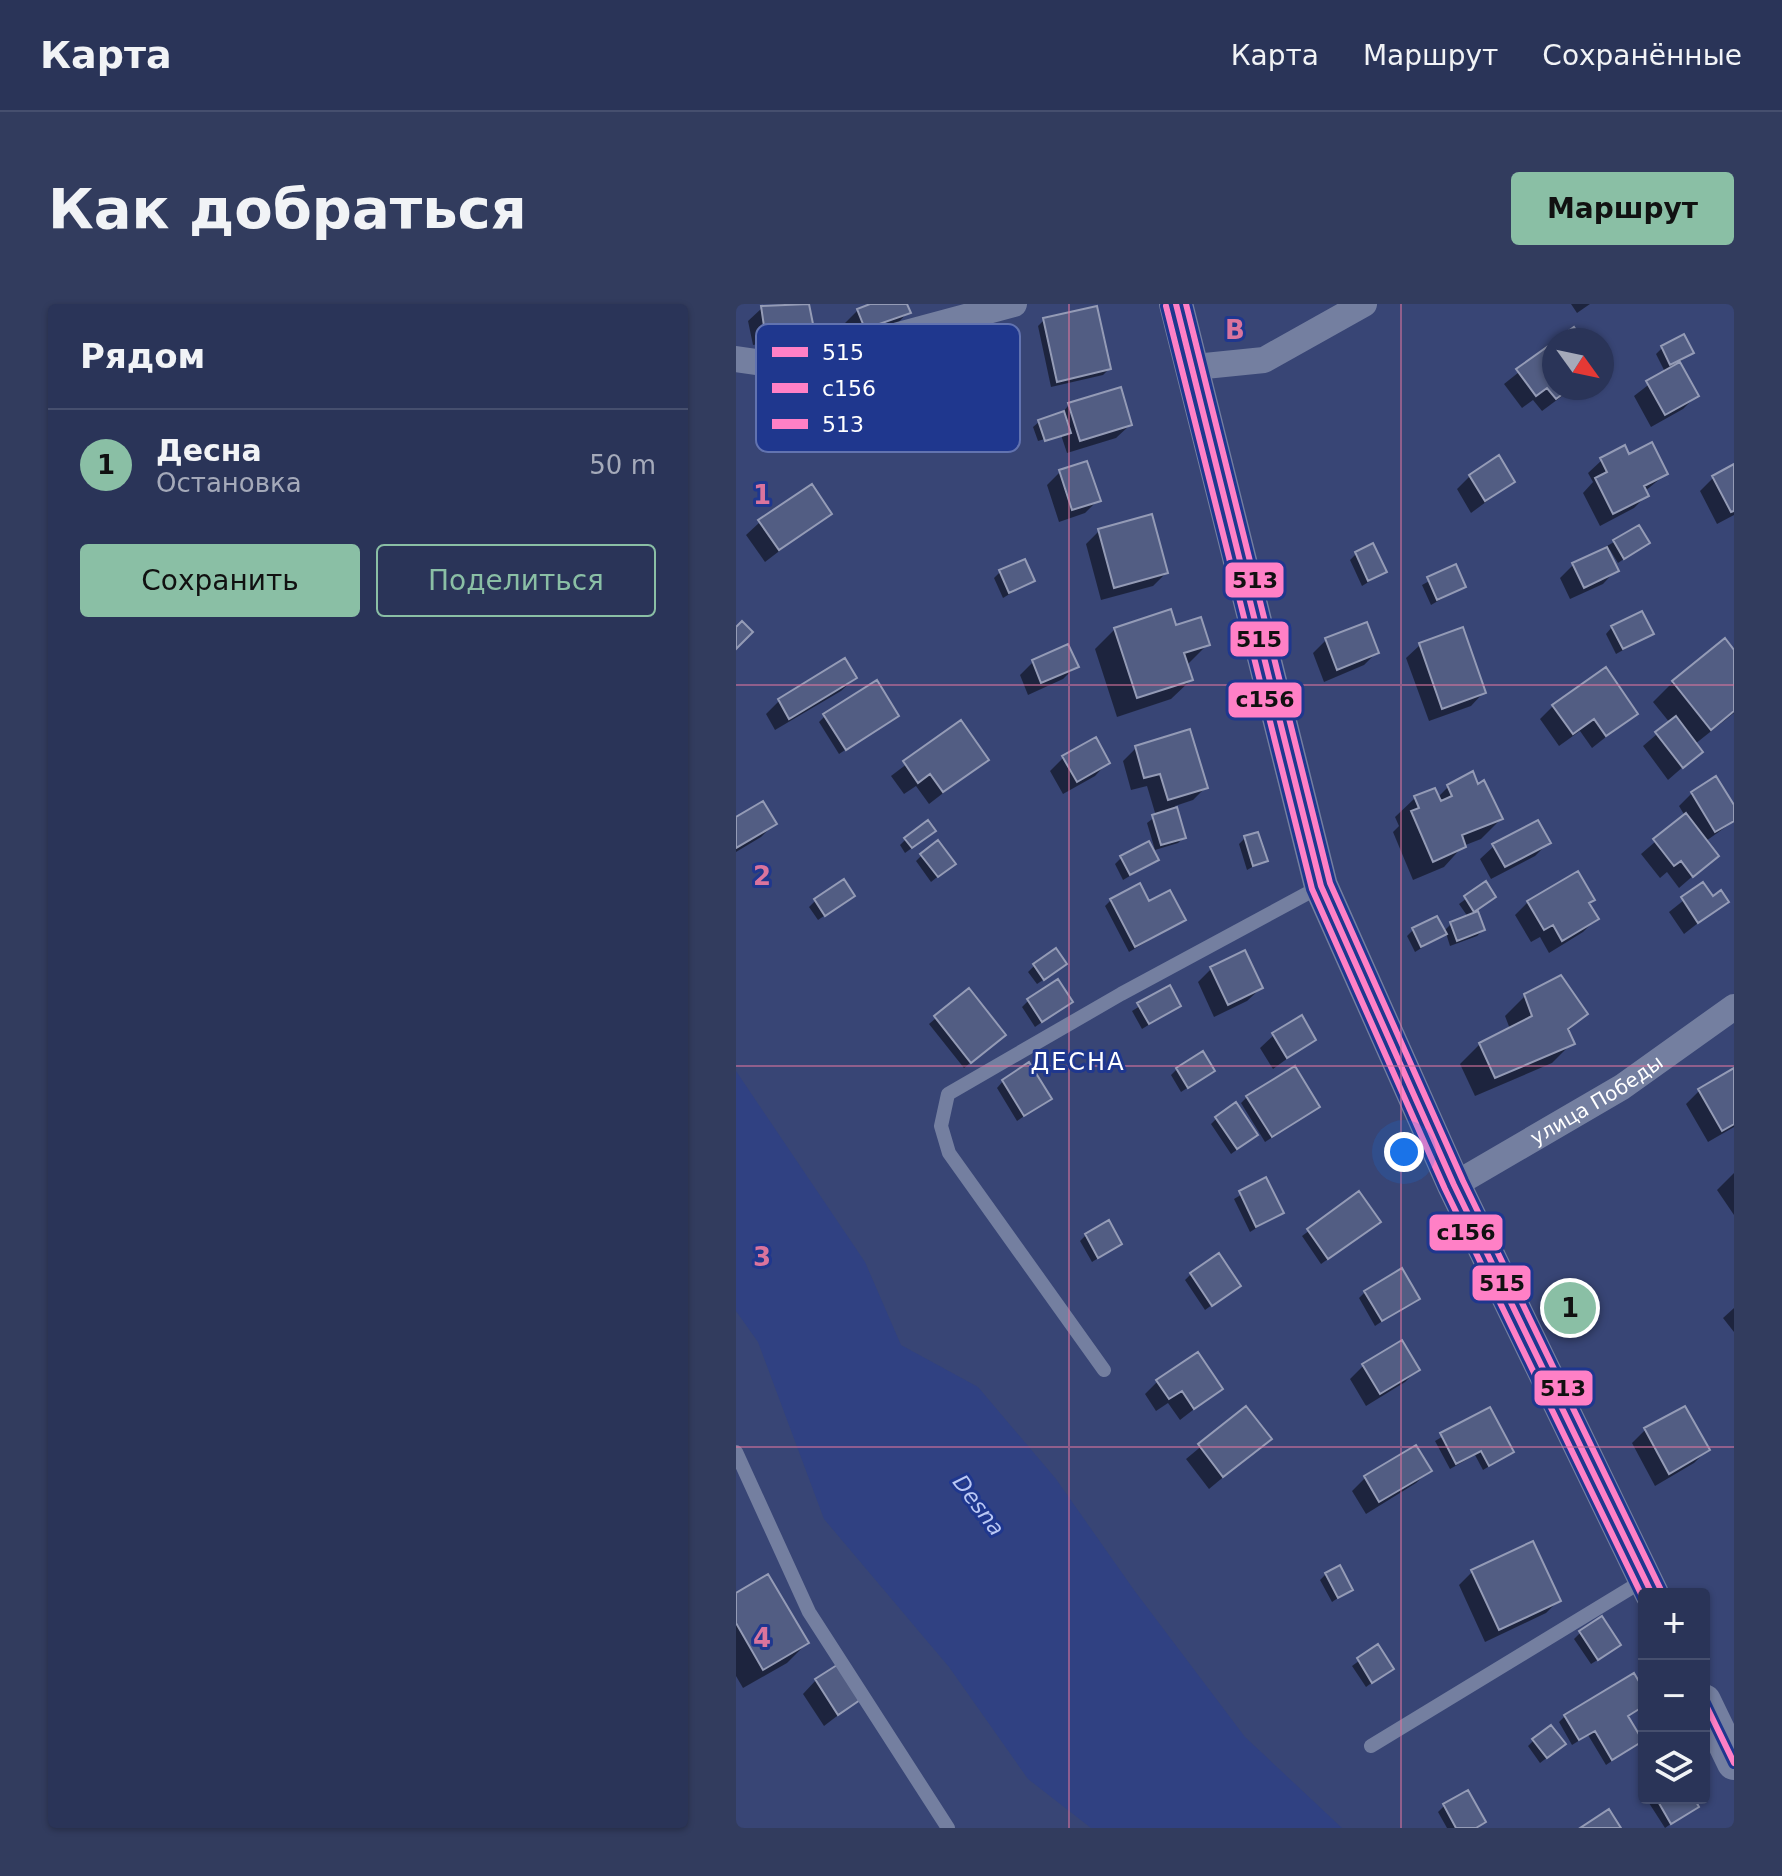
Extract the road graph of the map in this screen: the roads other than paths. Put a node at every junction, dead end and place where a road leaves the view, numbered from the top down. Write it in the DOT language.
graph roads {
  1 [pos="1014,304"];
  2 [pos="1176,304"];
  3 [pos="1364,304"];
  4 [pos="939,324"];
  5 [pos="736,359"];
  6 [pos="756,362"];
  7 [pos="1195,367"];
  8 [pos="1321,886"];
  9 [pos="1734,1007"];
  10 [pos="1454,1185"];
  11 [pos="1104,1370"];
  12 [pos="736,1452"];
  13 [pos="1648,1587"];
  14 [pos="1710,1713"];
  15 [pos="1371,1746"];
  16 [pos="1734,1763"];
  17 [pos="948,1828"];
  1 -- 4 [label="street"];
  2 -- 7 [label="street"];
  3 -- 7 [label="street"];
  5 -- 6 [label="street"];
  7 -- 8 [label="street"];
  8 -- 10 [label="street"];
  8 -- 11 [label="lane"];
  9 -- 10 [label="street, улица Победы"];
  10 -- 13 [label="street"];
  12 -- 17 [label="lane"];
  13 -- 15 [label="lane"];
  14 -- 16 [label="street"];
}
